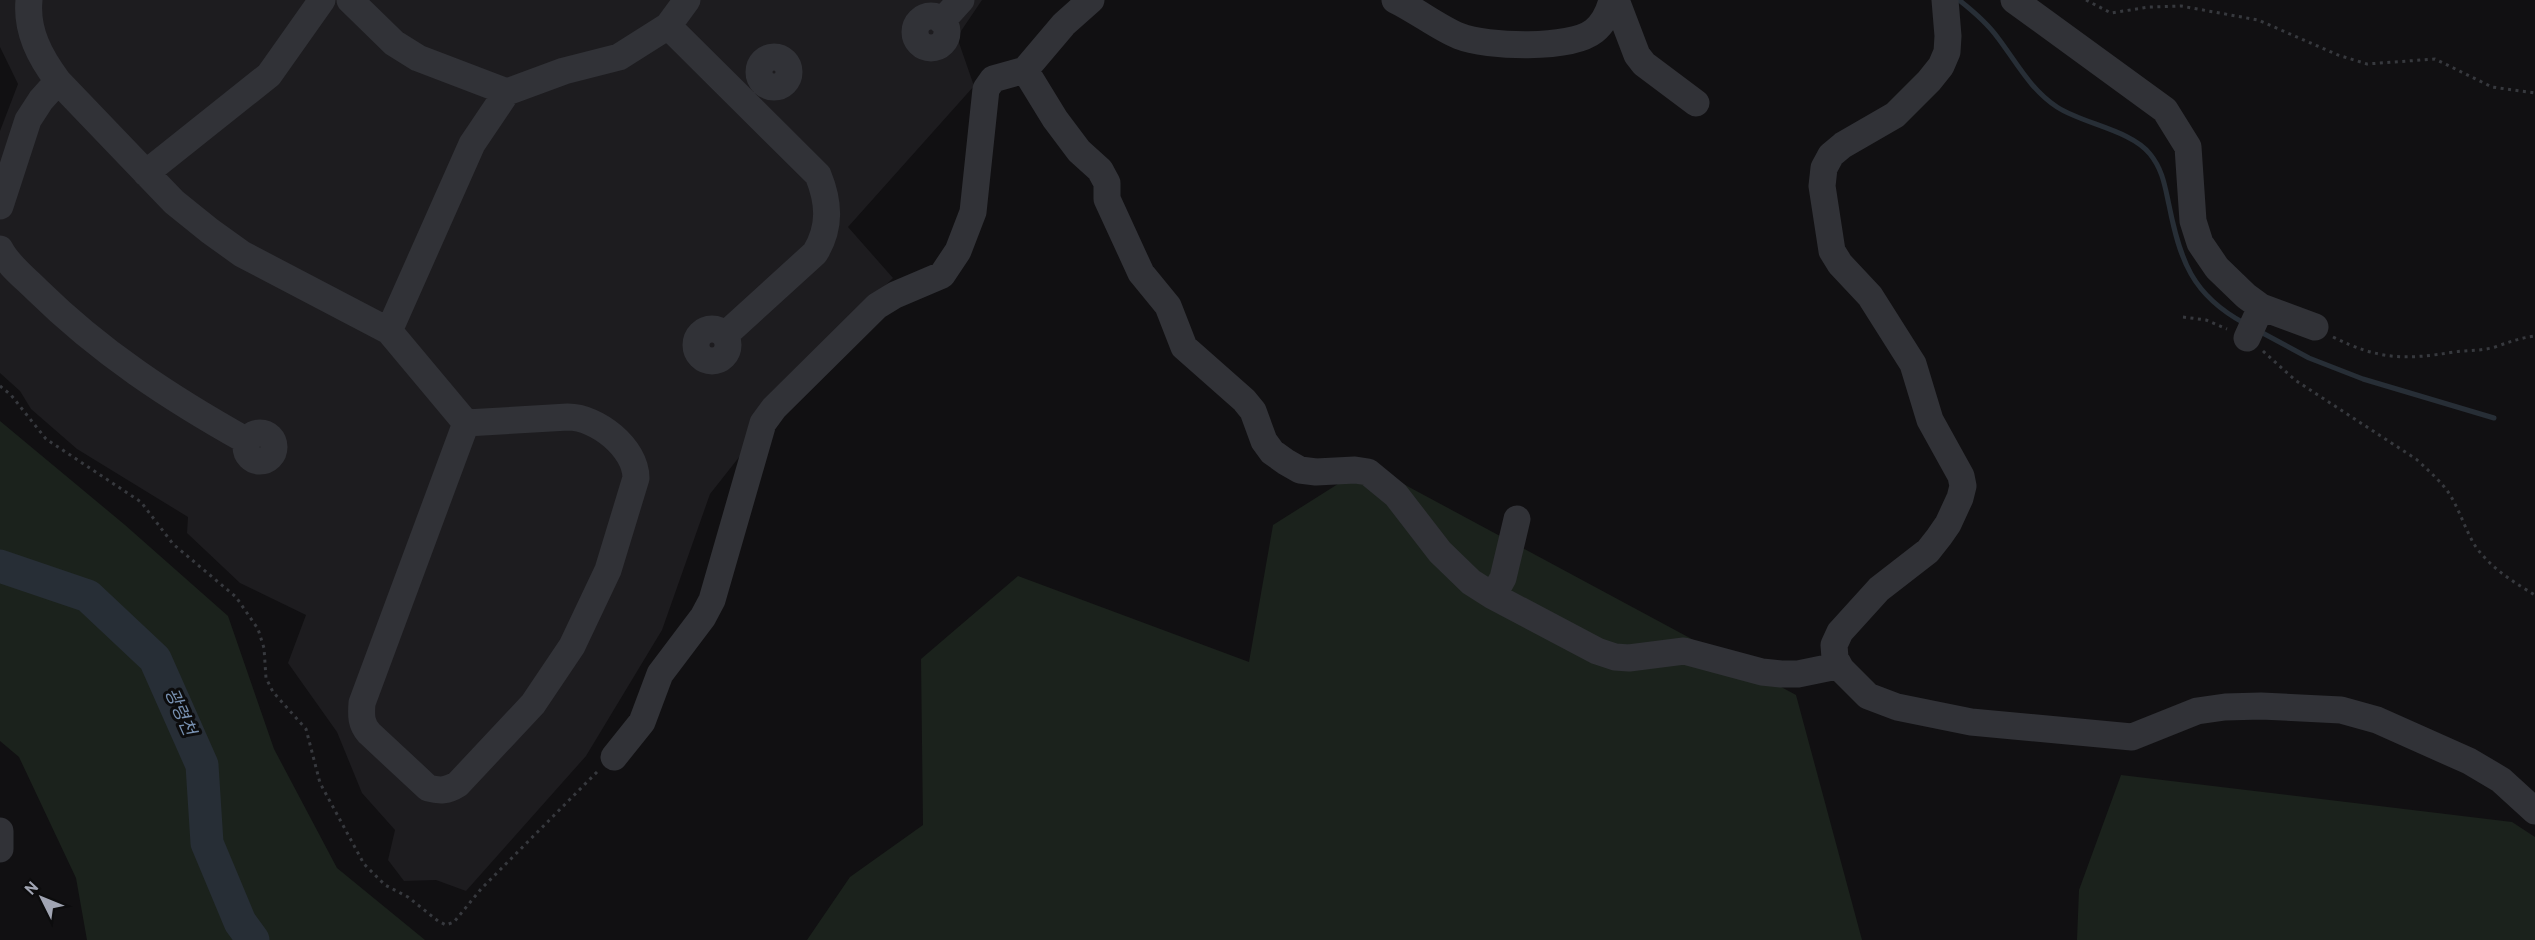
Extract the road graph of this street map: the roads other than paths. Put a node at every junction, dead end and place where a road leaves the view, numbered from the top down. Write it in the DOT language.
graph roads {
  1 [pos="29,0"];
  2 [pos="322,0"];
  3 [pos="350,0"];
  4 [pos="687,0"];
  5 [pos="961,0"];
  6 [pos="1091,0"];
  7 [pos="1395,0"];
  8 [pos="1614,0"];
  9 [pos="2014,0"];
  10 [pos="1945,3"];
  11 [pos="942,21"];
  12 [pos="668,26"];
  13 [pos="1025,70"];
  14 [pos="759,72"];
  15 [pos="722,80"];
  16 [pos="58,81"];
  17 [pos="507,92"];
  18 [pos="1696,103"];
  19 [pos="146,173"];
  20 [pos="0,206"];
  21 [pos="0,249"];
  22 [pos="2315,327"];
  23 [pos="389,331"];
  24 [pos="725,335"];
  25 [pos="466,423"];
  26 [pos="247,441"];
  27 [pos="1517,519"];
  28 [pos="1493,596"];
  29 [pos="1832,667"];
  30 [pos="614,757"];
  31 [pos="2535,811"];
  32 [pos="0,831"];
  33 [pos="0,849"];
  1 -- 16 [label="street"];
  2 -- 19 [label="street"];
  3 -- 17 [label="street"];
  4 -- 12 [label="street"];
  5 -- 11 [label="street"];
  6 -- 13 [label="street"];
  7 -- 8 [label="street"];
  8 -- 18 [label="street"];
  9 -- 22 [label="street"];
  10 -- 31 [label="street"];
  12 -- 15 [label="street"];
  12 -- 17 [label="street"];
  13 -- 28 [label="street"];
  13 -- 30 [label="street"];
  14 -- 15 [label="street"];
  15 -- 24 [label="street"];
  16 -- 19 [label="street"];
  16 -- 20 [label="street"];
  17 -- 23 [label="street"];
  19 -- 23 [label="street"];
  21 -- 26 [label="street"];
  23 -- 25 [label="street"];
  25 -- 25 [label="street"];
  27 -- 28 [label="street"];
  28 -- 29 [label="street"];
  32 -- 33 [label="street"];
}
